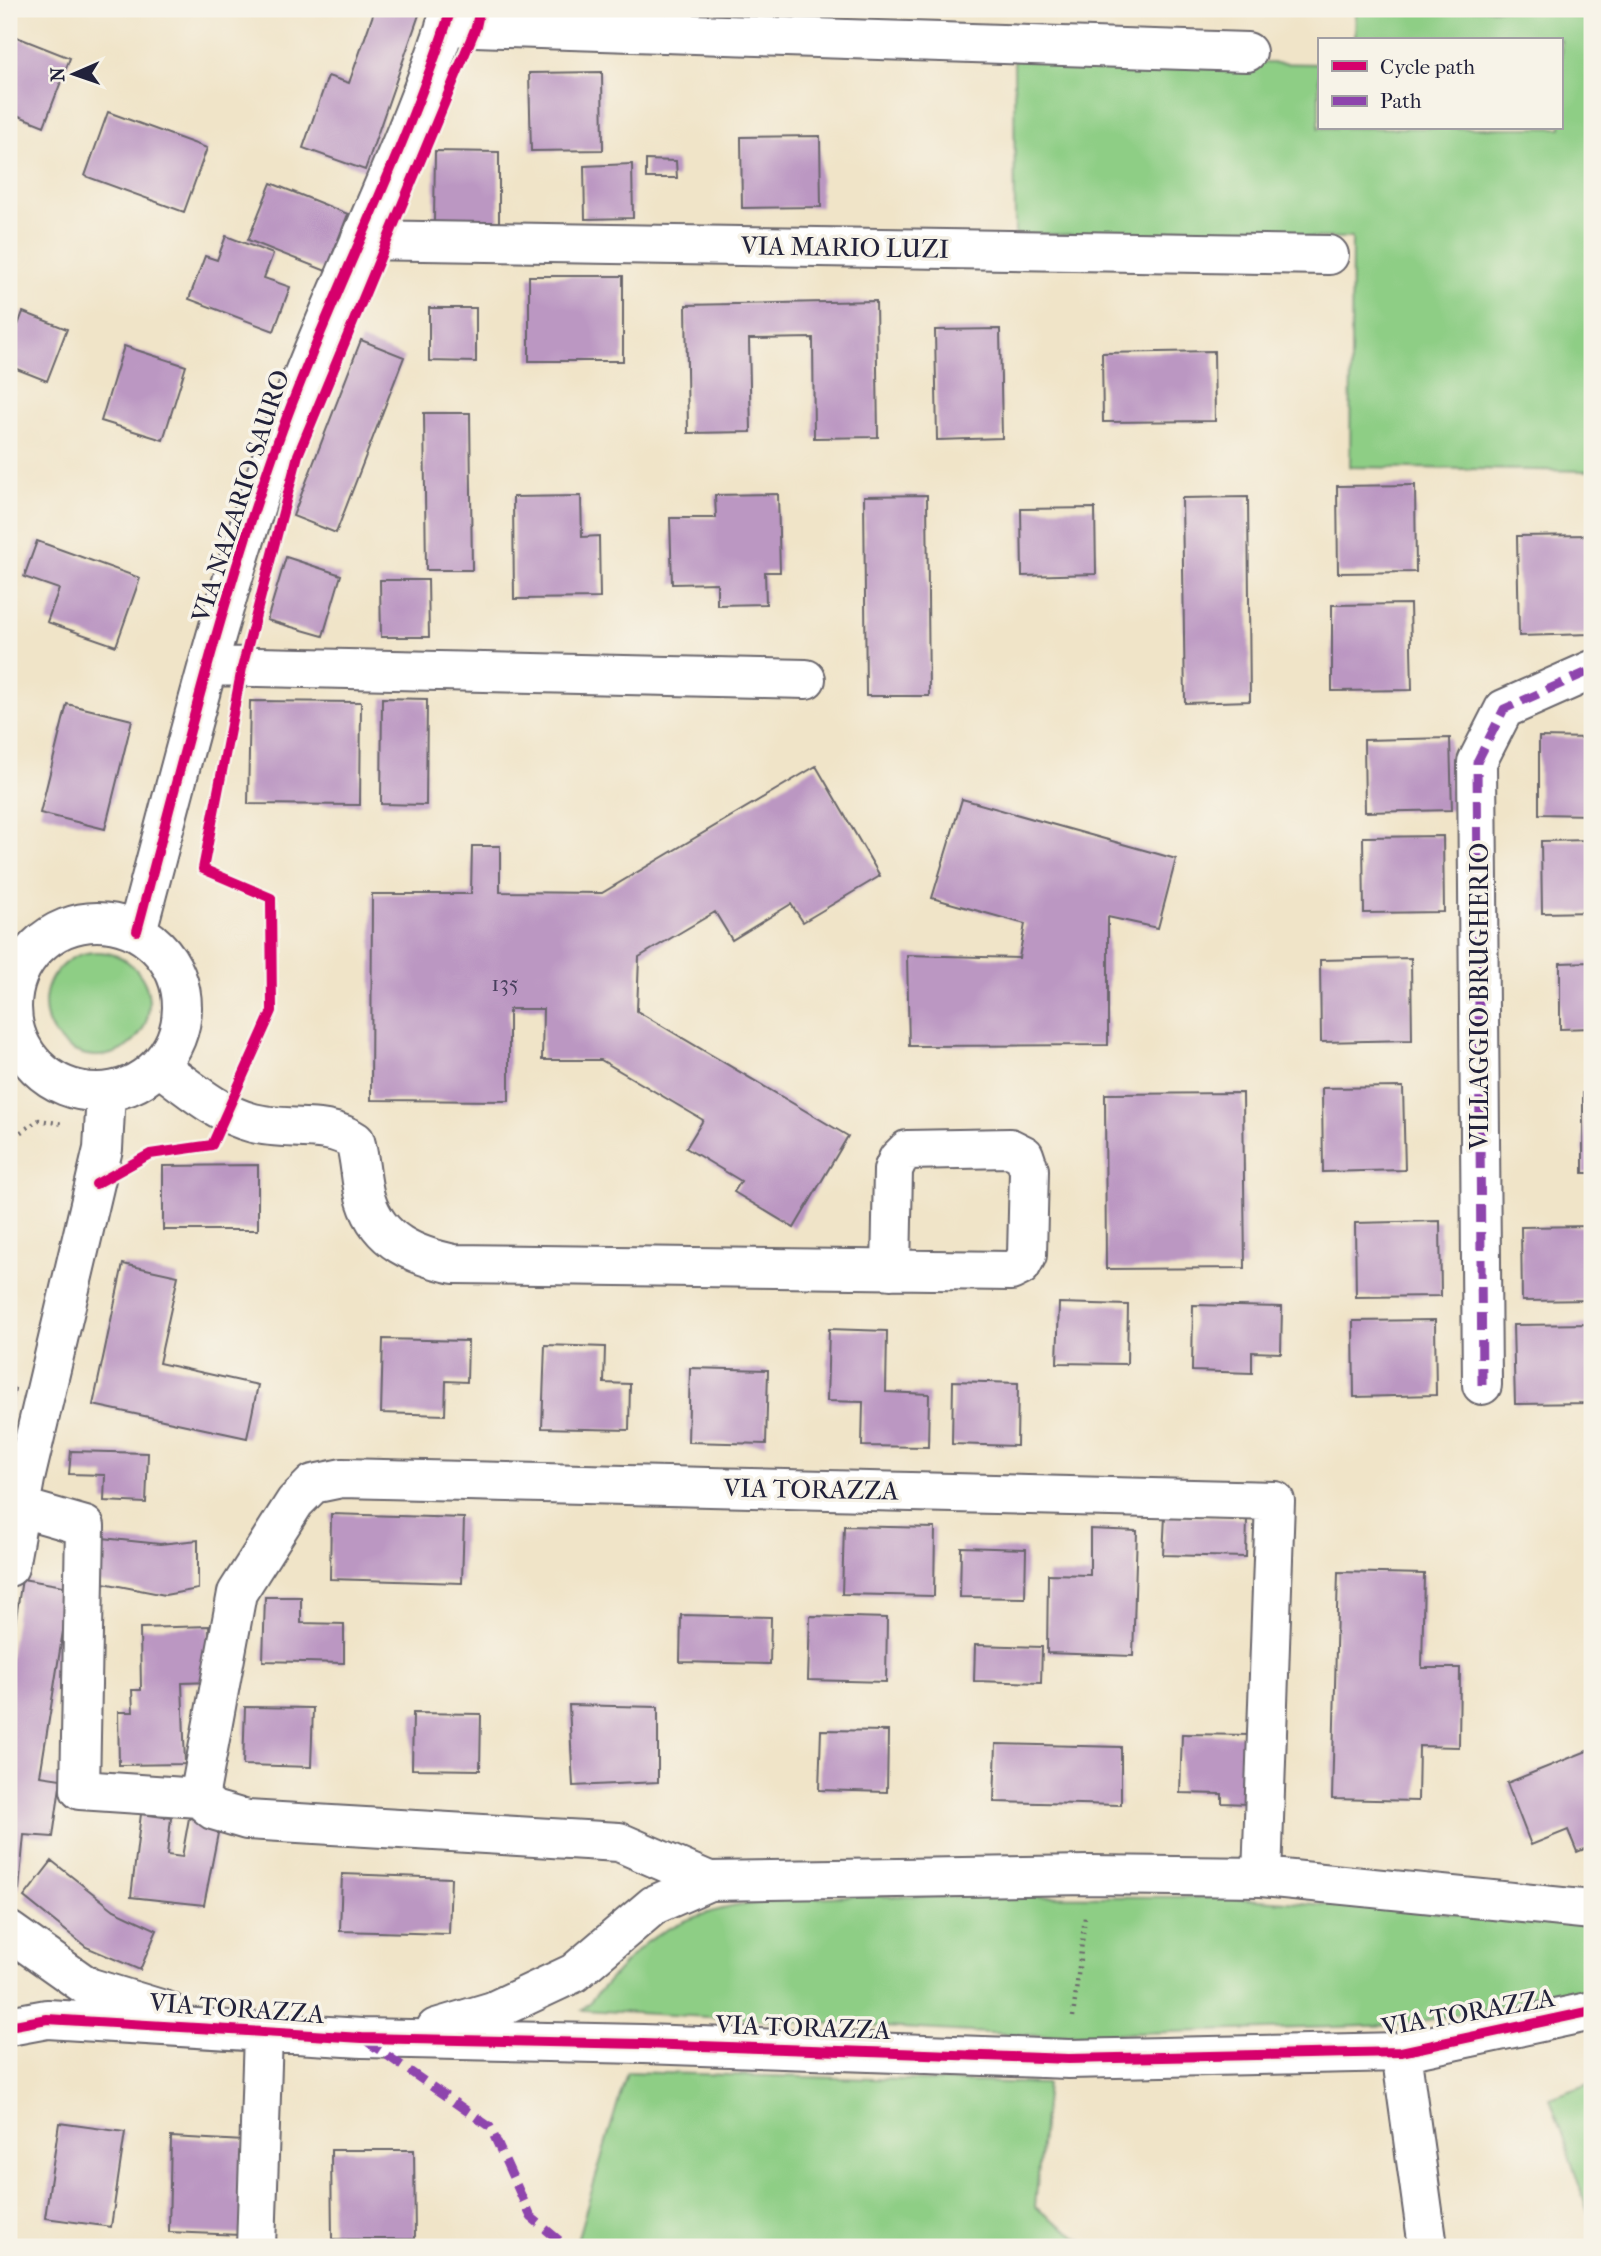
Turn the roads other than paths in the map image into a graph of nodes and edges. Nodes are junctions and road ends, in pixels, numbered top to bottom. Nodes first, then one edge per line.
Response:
1 (448, 17) edge
2 (1247, 52) dead end
3 (360, 240) junction
4 (1329, 255) dead end
5 (209, 666) junction
6 (1592, 670) edge
7 (806, 679) dead end
8 (137, 931) junction
9 (11, 990) edge
10 (160, 1067) junction
11 (106, 1092) junction
12 (891, 1270) junction
13 (1482, 1385) dead end
14 (19, 1507) junction
15 (9, 1567) edge
16 (206, 1804) junction
17 (1262, 1877) junction
18 (709, 1881) junction
19 (1592, 1910) edge
20 (9, 1931) edge
21 (574, 1973) junction
22 (1592, 2011) edge
23 (9, 2026) edge
24 (249, 2033) junction
25 (397, 2039) junction
26 (590, 2043) junction
27 (1401, 2052) junction
28 (256, 2247) edge
29 (1428, 2247) edge

1 - 2 street
1 - 3 street, VIA NAZARIO SAURO
3 - 4 street, VIA MARIO LUZI
3 - 5 street, VIA NAZARIO SAURO
5 - 7 street
5 - 8 street, VIA NAZARIO SAURO
6 - 13 street, VILLAGGIO BRUGHERIO
8 - 9 street
8 - 10 street
9 - 11 street
10 - 11 street
10 - 12 street
11 - 14 street
12 - 12 street
14 - 15 street
14 - 16 street
16 - 17 street, VIA TORAZZA
16 - 18 street, VIA TORAZZA
17 - 18 street, VIA TORAZZA
17 - 19 street, VIA TORAZZA
18 - 21 street, VIA TORAZZA
20 - 24 street, VIA TORAZZA
21 - 25 street, VIA TORAZZA
21 - 26 street, VIA TORAZZA
22 - 27 street, VIA TORAZZA
23 - 24 street, VIA TORAZZA
24 - 25 street, VIA TORAZZA
24 - 28 street
25 - 26 street, VIA TORAZZA
26 - 27 street, VIA TORAZZA
27 - 29 street

